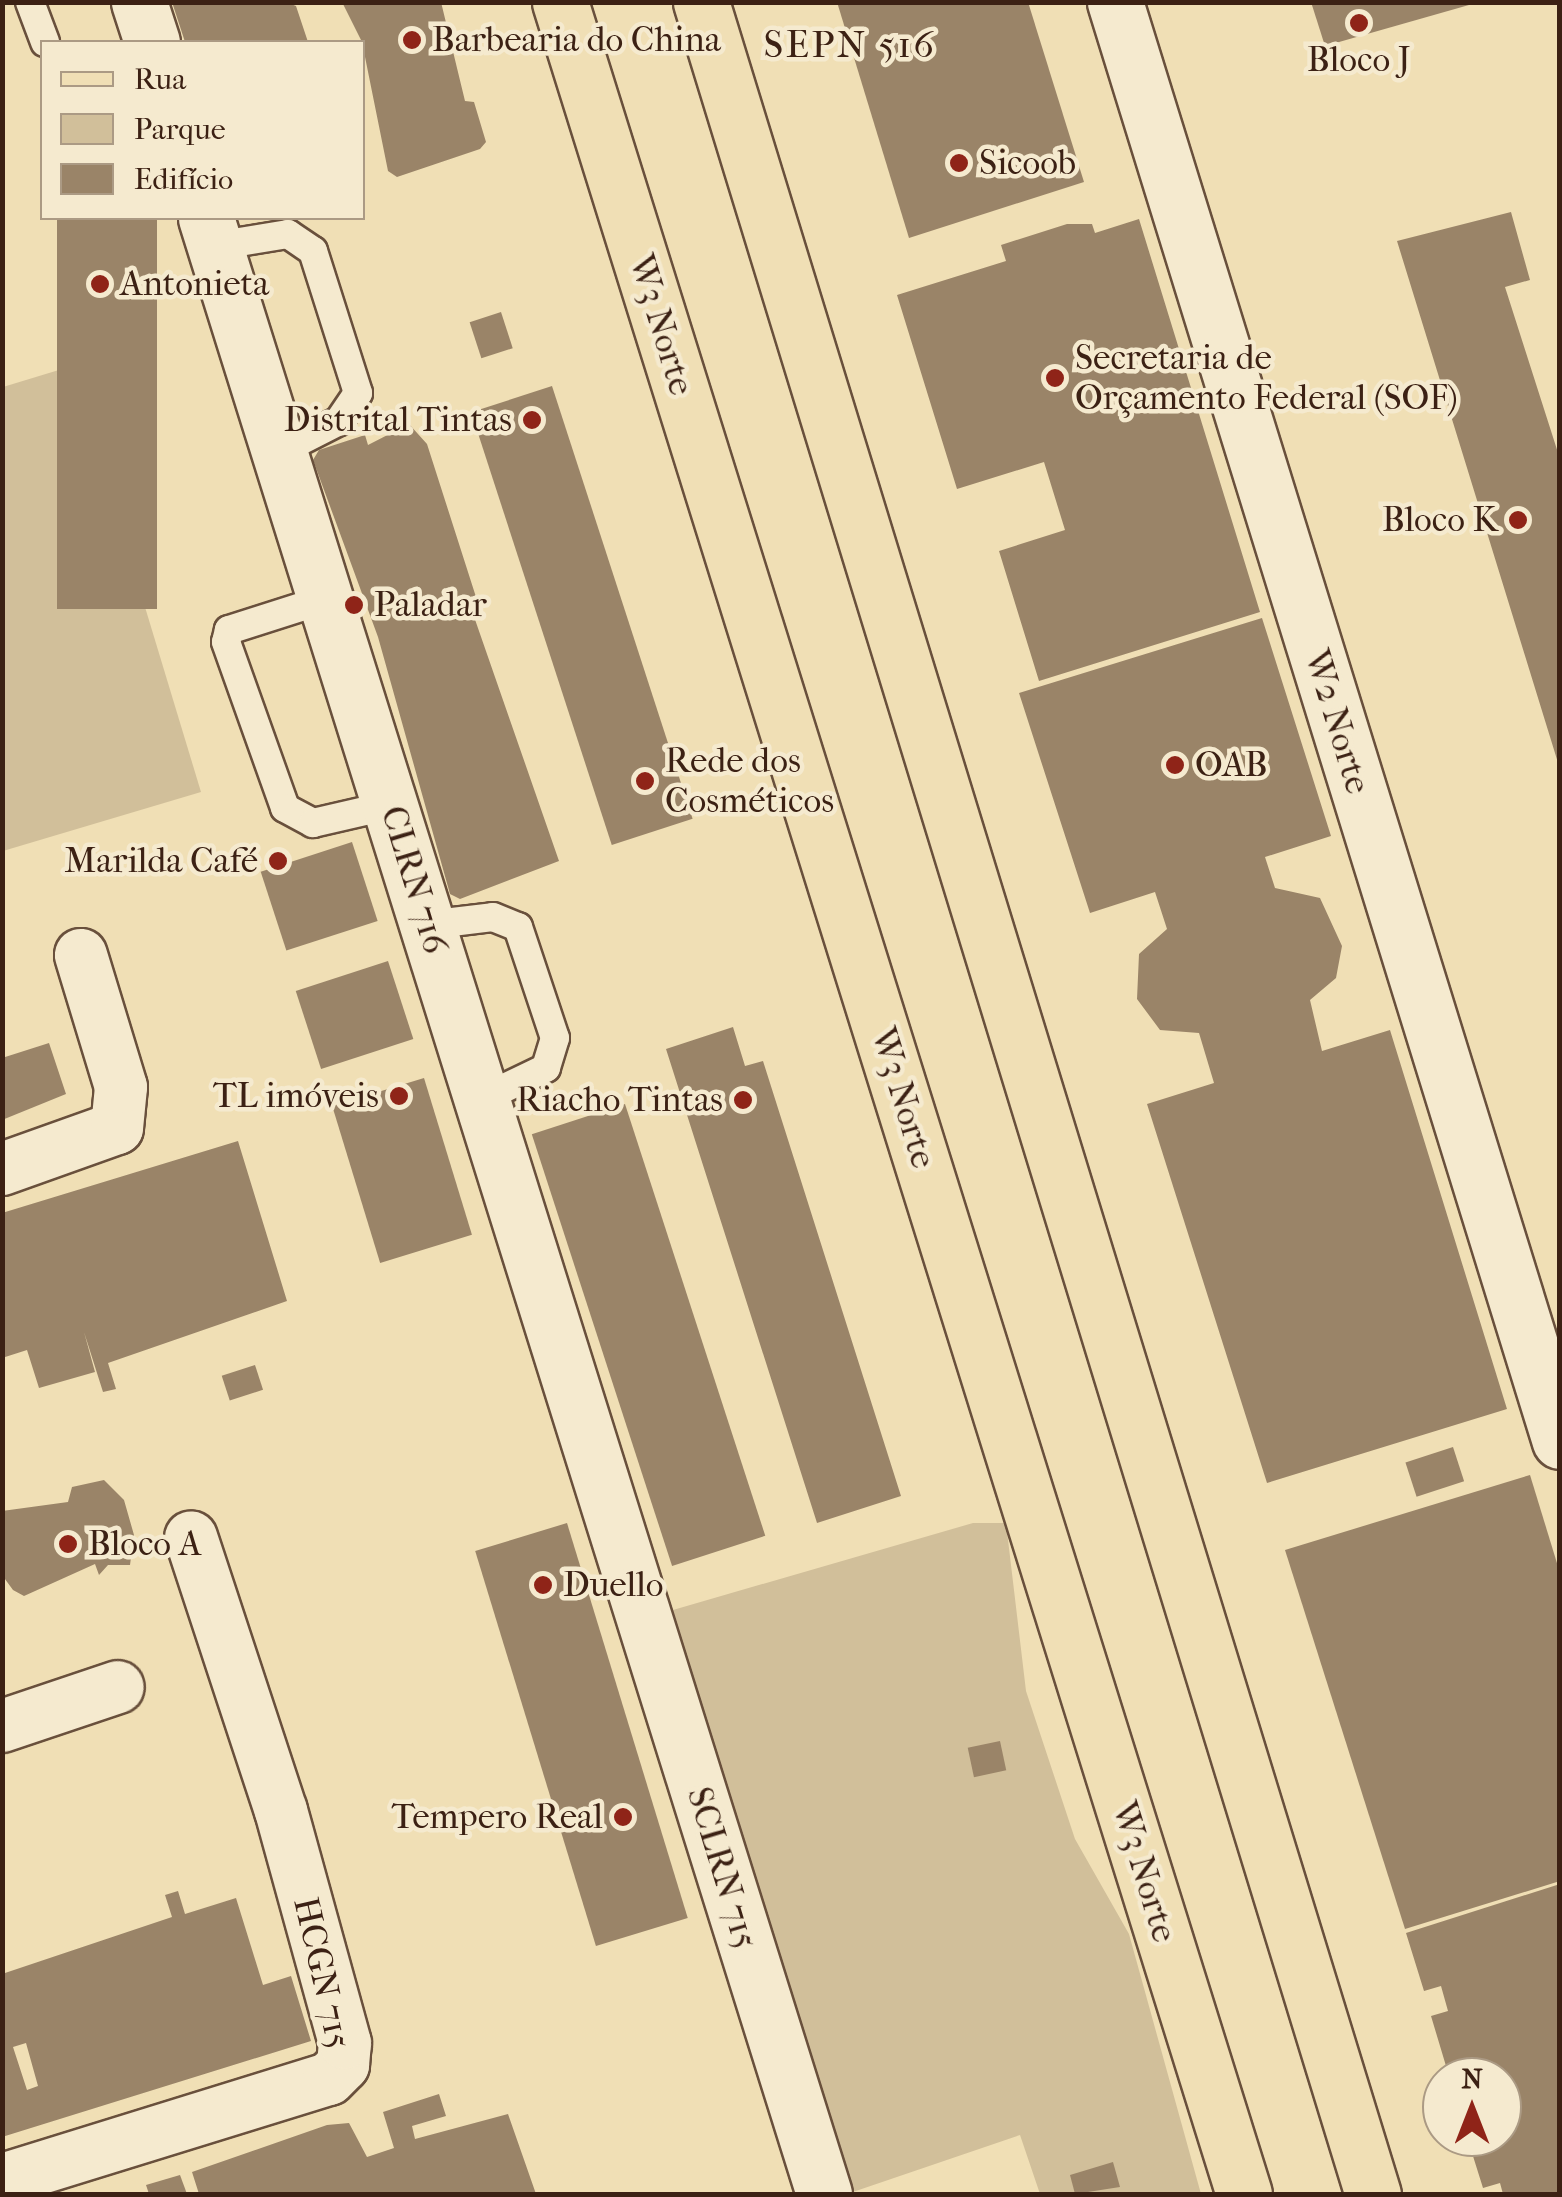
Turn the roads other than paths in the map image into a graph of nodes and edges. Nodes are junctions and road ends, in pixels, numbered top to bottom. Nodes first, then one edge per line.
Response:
1 (30, 2) edge
2 (140, 2) edge
3 (560, 2) edge
4 (672, 2) edge
5 (700, 2) edge
6 (1115, 2) edge
7 (45, 40) edge
8 (151, 40) edge
9 (753, 165) junction
10 (210, 232) edge
11 (280, 451) junction
12 (326, 599) junction
13 (390, 805) junction
14 (427, 925) junction
15 (81, 955) dead end
16 (482, 1100) junction
17 (2, 1169) edge
18 (1560, 1441) edge
19 (190, 1536) dead end
20 (621, 1542) joint
21 (118, 1687) dead end
22 (2, 1726) edge
23 (2, 2180) edge
24 (824, 2194) edge
25 (1244, 2194) edge
26 (1373, 2194) edge

1 - 7 lane
2 - 8 street
3 - 25 main road, W3 Norte
4 - 9 main road
5 - 9 main road
6 - 18 street, W2 Norte
9 - 26 main road
10 - 11 street, CLRN 716
10 - 11 lane
11 - 12 street, CLRN 716
12 - 13 street, CLRN 716
12 - 13 lane
13 - 14 street, CLRN 716
14 - 16 street, CLRN 716
14 - 16 lane
15 - 17 street
16 - 20 street, CLRN 716
19 - 23 street, HCGN 715
20 - 24 street, SCLRN 715
21 - 22 street

